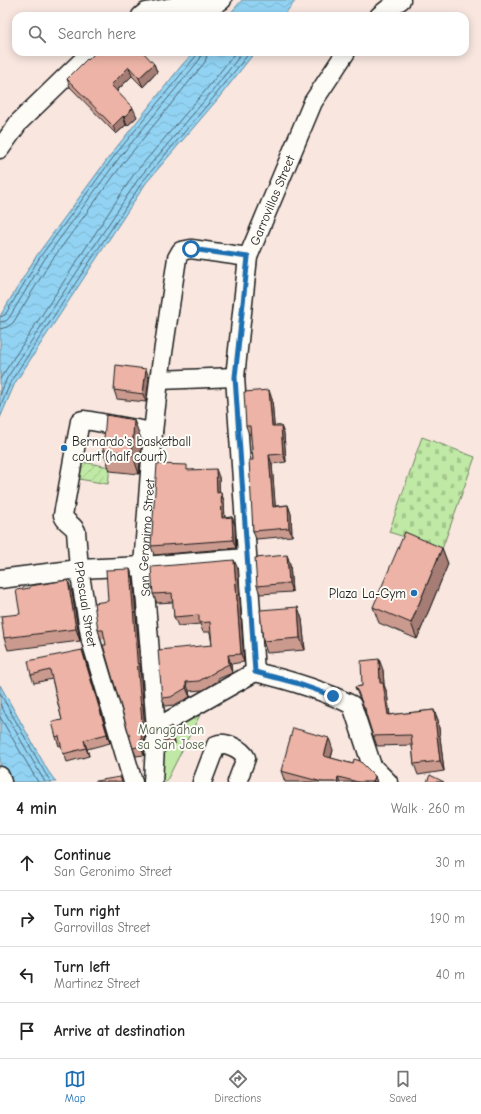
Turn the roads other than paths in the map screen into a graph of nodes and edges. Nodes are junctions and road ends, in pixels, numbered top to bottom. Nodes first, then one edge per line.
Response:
1 (222, 0) edge
2 (401, 0) edge
3 (146, 12) edge
4 (384, 12) edge
5 (88, 56) edge
6 (343, 56) edge
7 (0, 149) edge
8 (248, 257) junction
9 (235, 377) junction
10 (159, 380) junction
11 (153, 432) junction
12 (247, 558) junction
13 (143, 566) junction
14 (79, 568) junction
15 (0, 579) edge
16 (255, 672) junction
17 (156, 728) junction
18 (0, 776) edge
19 (2, 782) edge
20 (133, 782) edge
21 (153, 782) edge
22 (202, 782) edge
23 (237, 782) edge
24 (388, 782) edge

1 - 3 street
2 - 4 street
5 - 7 street
6 - 8 street, Garrovillas Street
8 - 9 street, Garrovillas Street
8 - 10 street, San Geronimo Street
9 - 10 street
9 - 12 street, Garrovillas Street
10 - 11 street, San Geronimo Street
11 - 13 street, San Geronimo Street
11 - 14 street, P.Pascual Street
12 - 13 street
12 - 16 street, Garrovillas Street
13 - 14 street
13 - 17 street, San Geronimo Street
14 - 15 street
14 - 20 street, P.Pascual Street
16 - 17 street
16 - 24 street
17 - 21 street, San Geronimo Street
18 - 19 street
22 - 23 street

